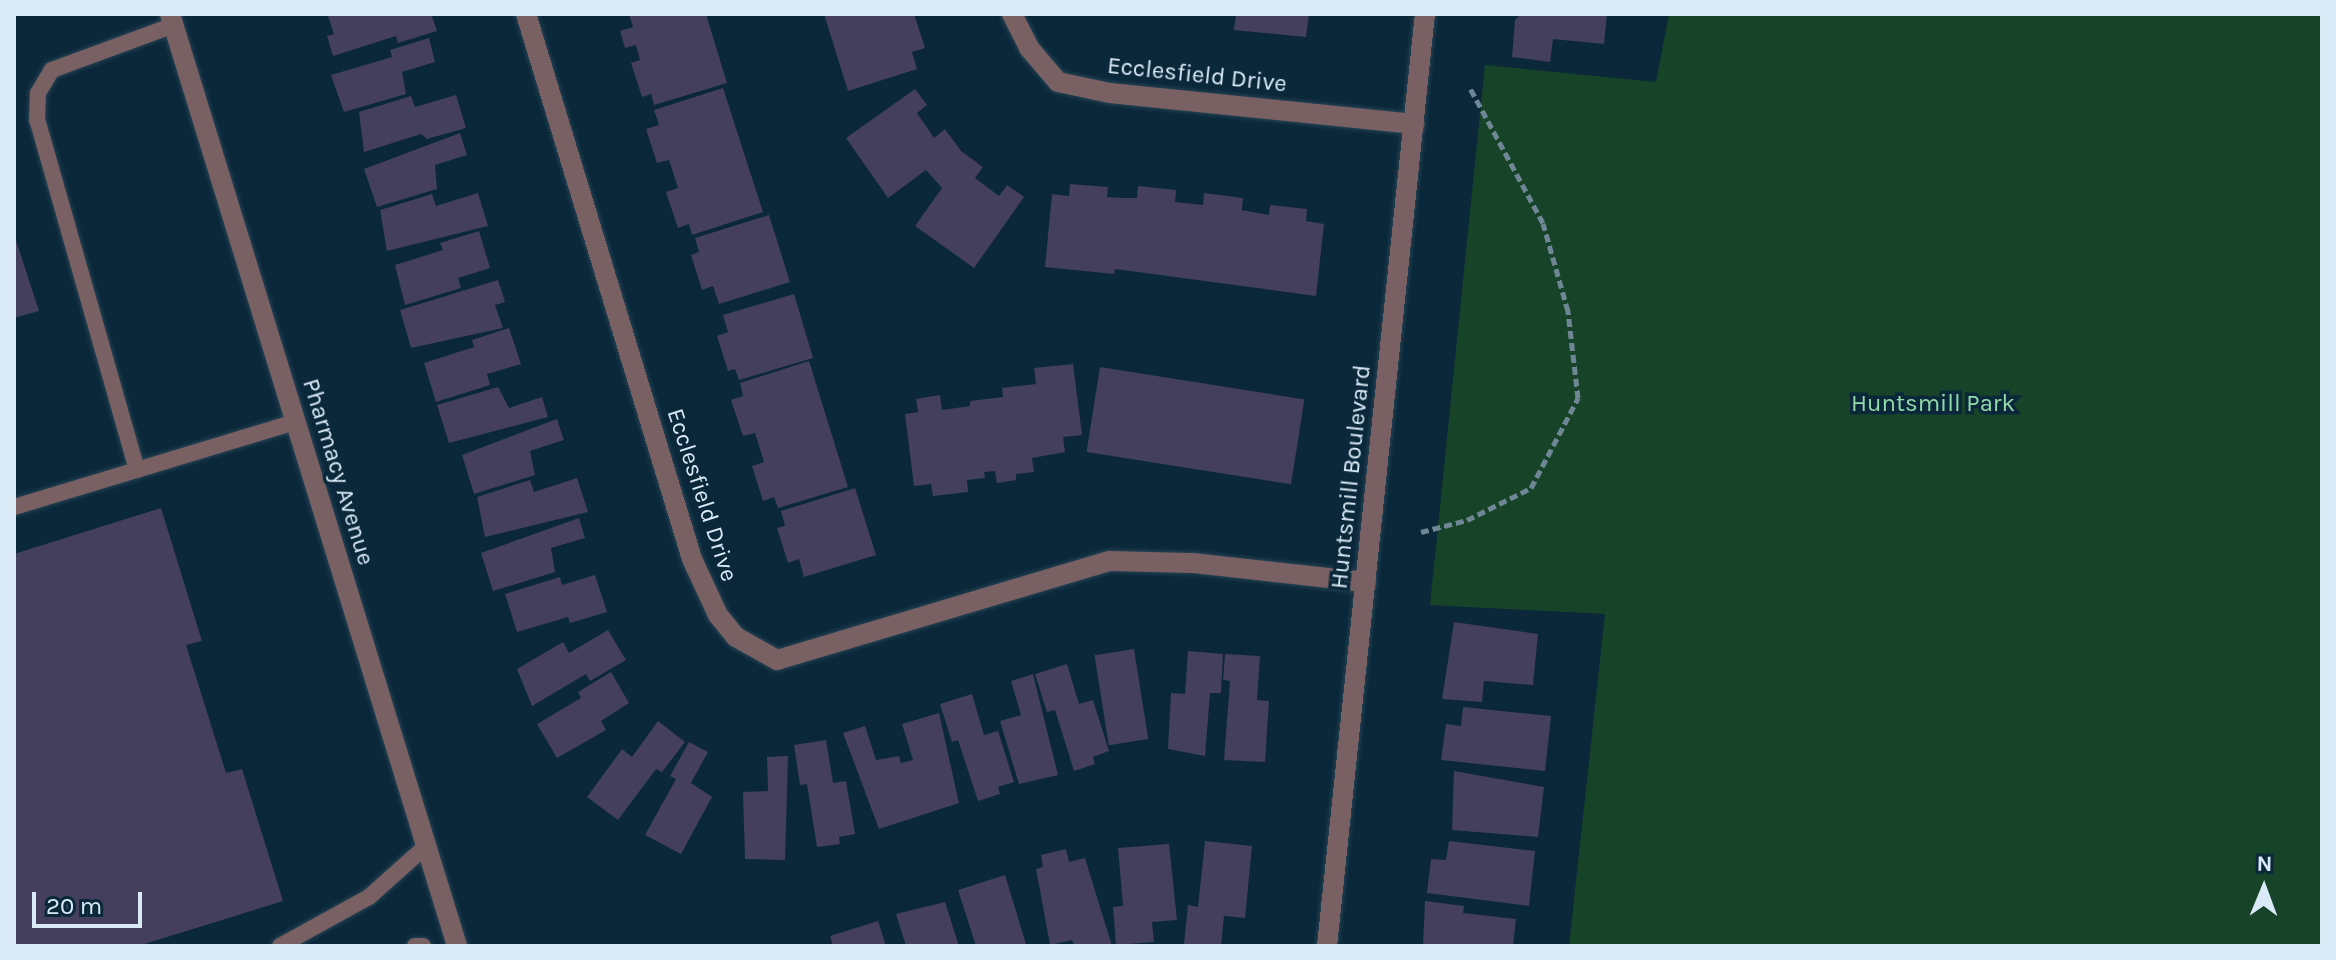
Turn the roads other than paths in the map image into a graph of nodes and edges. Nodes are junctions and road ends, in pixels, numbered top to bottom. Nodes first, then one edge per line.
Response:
1 (526, 14) edge
2 (1012, 14) edge
3 (1425, 14) edge
4 (172, 20) edge
5 (1414, 124) junction
6 (295, 422) junction
7 (137, 470) junction
8 (14, 507) edge
9 (1366, 582) junction
10 (426, 846) junction
11 (280, 946) edge
12 (415, 946) edge
13 (423, 946) edge
14 (457, 946) edge
15 (1327, 946) edge

1 - 9 street, Ecclesfield Drive
2 - 5 street, Ecclesfield Drive
3 - 5 street, Huntsmill Boulevard
4 - 6 street, Pharmacy Avenue
4 - 7 lane
5 - 9 street, Huntsmill Boulevard
6 - 7 lane
6 - 10 street, Pharmacy Avenue
7 - 8 lane
9 - 15 street, Huntsmill Boulevard
10 - 11 lane
10 - 14 street, Pharmacy Avenue
12 - 13 lane

